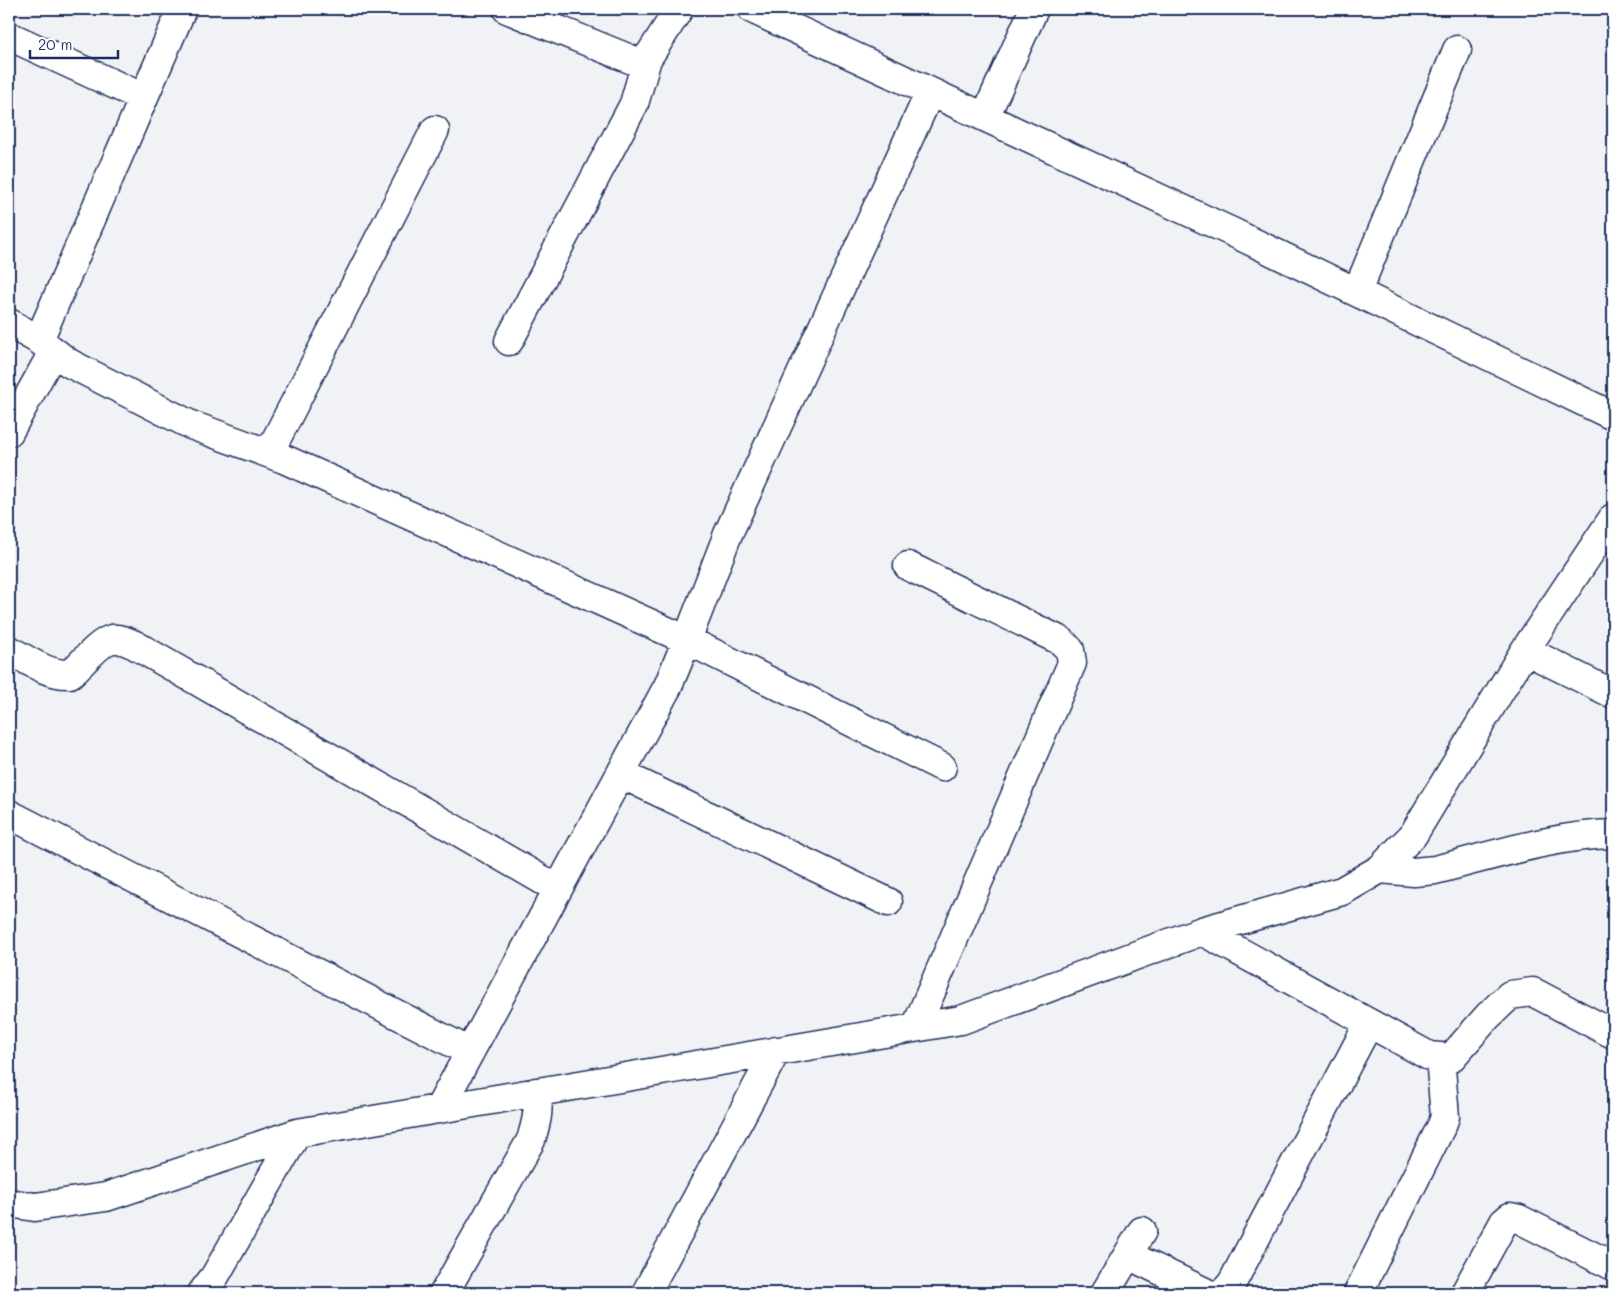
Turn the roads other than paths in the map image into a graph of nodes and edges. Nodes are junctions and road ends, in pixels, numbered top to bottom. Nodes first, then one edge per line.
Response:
1 (182, 9) edge
2 (507, 9) edge
3 (679, 9) edge
4 (752, 9) edge
5 (1034, 9) edge
6 (9, 36) edge
7 (1457, 50) dead end
8 (647, 59) junction
9 (930, 92) junction
10 (144, 98) junction
11 (984, 117) junction
12 (435, 130) dead end
13 (1357, 292) junction
14 (9, 322) edge
15 (509, 341) dead end
16 (46, 346) junction
17 (1613, 416) edge
18 (9, 432) edge
19 (269, 454) junction
20 (1613, 518) edge
21 (908, 566) dead end
22 (688, 640) junction
23 (9, 650) edge
24 (1525, 650) junction
25 (1613, 694) edge
26 (942, 767) dead end
27 (621, 774) junction
28 (9, 814) edge
29 (1613, 834) edge
30 (1380, 869) junction
31 (558, 890) junction
32 (888, 902) dead end
33 (1202, 931) junction
34 (1369, 1023) junction
35 (916, 1027) junction
36 (1613, 1034) edge
37 (470, 1052) junction
38 (776, 1052) junction
39 (1440, 1057) junction
40 (536, 1092) junction
41 (439, 1109) junction
42 (297, 1134) junction
43 (9, 1203) edge
44 (1142, 1231) dead end
45 (1128, 1255) junction
46 (1613, 1266) edge
47 (202, 1293) edge
48 (444, 1293) edge
49 (646, 1293) edge
50 (1105, 1293) edge
51 (1207, 1293) edge
52 (1223, 1293) edge
53 (1358, 1293) edge
54 (1466, 1293) edge

1 - 10 street
2 - 8 street
3 - 8 street
4 - 9 street
5 - 11 street
6 - 10 street
7 - 13 street
8 - 15 street
9 - 11 street
9 - 22 street
10 - 16 street
11 - 13 street
12 - 19 street
13 - 17 street
14 - 16 street
16 - 18 street
16 - 19 street
19 - 22 street
20 - 24 street
21 - 35 street
22 - 26 street
22 - 27 street
23 - 31 street
24 - 25 street
24 - 30 street
27 - 31 street
27 - 32 street
28 - 37 street
29 - 30 street
30 - 33 street
31 - 37 street
33 - 34 street
33 - 35 street
34 - 39 street
34 - 52 street
35 - 38 street
36 - 39 street
37 - 41 street
38 - 40 street
38 - 49 street
39 - 53 street
40 - 41 street
40 - 48 street
41 - 42 street
42 - 43 street
42 - 47 street
44 - 45 street
45 - 50 street
45 - 51 street
46 - 54 street

